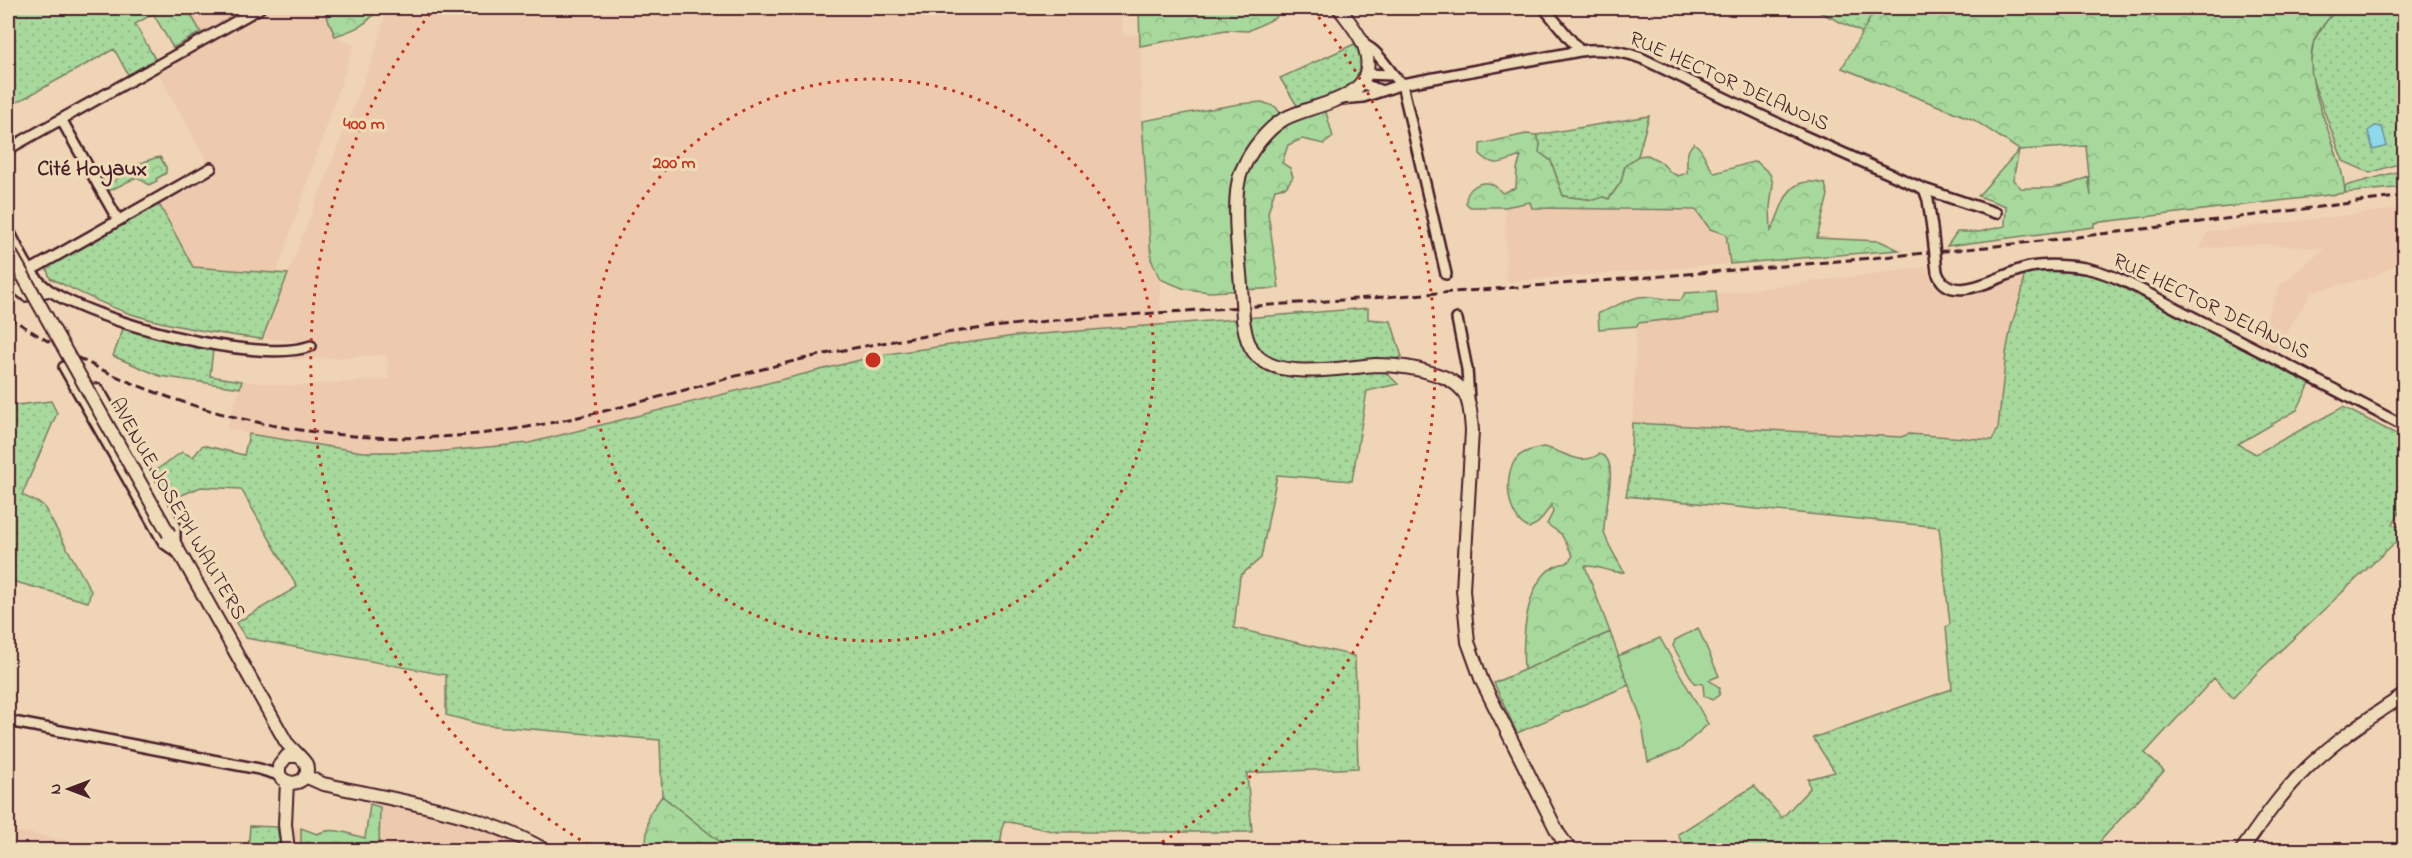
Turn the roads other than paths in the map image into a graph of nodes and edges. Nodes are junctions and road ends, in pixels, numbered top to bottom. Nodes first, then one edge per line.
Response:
1 (260, 8) edge
2 (1339, 8) edge
3 (1544, 8) edge
4 (1364, 45) junction
5 (1580, 51) junction
6 (1391, 75) junction
7 (1363, 78) junction
8 (1402, 84) junction
9 (1382, 91) junction
10 (1341, 99) junction
11 (61, 119) junction
12 (8, 149) edge
13 (211, 168) dead end
14 (1924, 189) junction
15 (1996, 213) dead end
16 (118, 220) junction
17 (8, 230) edge
18 (8, 249) edge
19 (31, 270) junction
20 (8, 273) edge
21 (1446, 274) dead end
22 (51, 291) junction
23 (1457, 319) dead end
24 (311, 346) dead end
25 (64, 367) dead end
26 (80, 396) junction
27 (1469, 405) junction
28 (2404, 426) edge
29 (172, 538) junction
30 (182, 556) junction
31 (2404, 695) edge
32 (8, 721) edge
33 (288, 758) junction
34 (259, 769) junction
35 (305, 776) junction
36 (287, 780) junction
37 (1558, 833) junction
38 (288, 850) edge
39 (545, 850) edge
40 (1562, 850) edge
41 (1570, 850) edge
42 (2242, 850) edge

1 - 11 street
2 - 4 main road
3 - 5 street
4 - 6 street
4 - 7 main road
5 - 8 street, RUE HECTOR DELANOIS
5 - 14 street, RUE HECTOR DELANOIS
6 - 7 street
6 - 8 street
7 - 9 street
7 - 10 main road
8 - 9 street, RUE HECTOR DELANOIS
8 - 21 street
9 - 10 street, RUE HECTOR DELANOIS
10 - 27 main road, bridge
11 - 12 street
11 - 16 street
13 - 16 street
14 - 15 street, RUE HECTOR DELANOIS
14 - 28 street, RUE HECTOR DELANOIS, bridge
16 - 19 street
17 - 19 street
18 - 29 main road, AVENUE JOSEPH WAUTERS, bridge
19 - 22 street
20 - 22 street
22 - 24 street
23 - 27 street
25 - 26 street
26 - 29 street
26 - 30 street
27 - 37 main road
29 - 30 main road, AVENUE JOSEPH WAUTERS
30 - 33 main road, AVENUE JOSEPH WAUTERS
31 - 42 main road
32 - 34 street
33 - 34 street
33 - 35 main road, AVENUE JOSEPH WAUTERS
33 - 36 main road
34 - 36 street
35 - 36 main road
35 - 39 main road
36 - 38 main road
37 - 40 main road
37 - 41 main road

